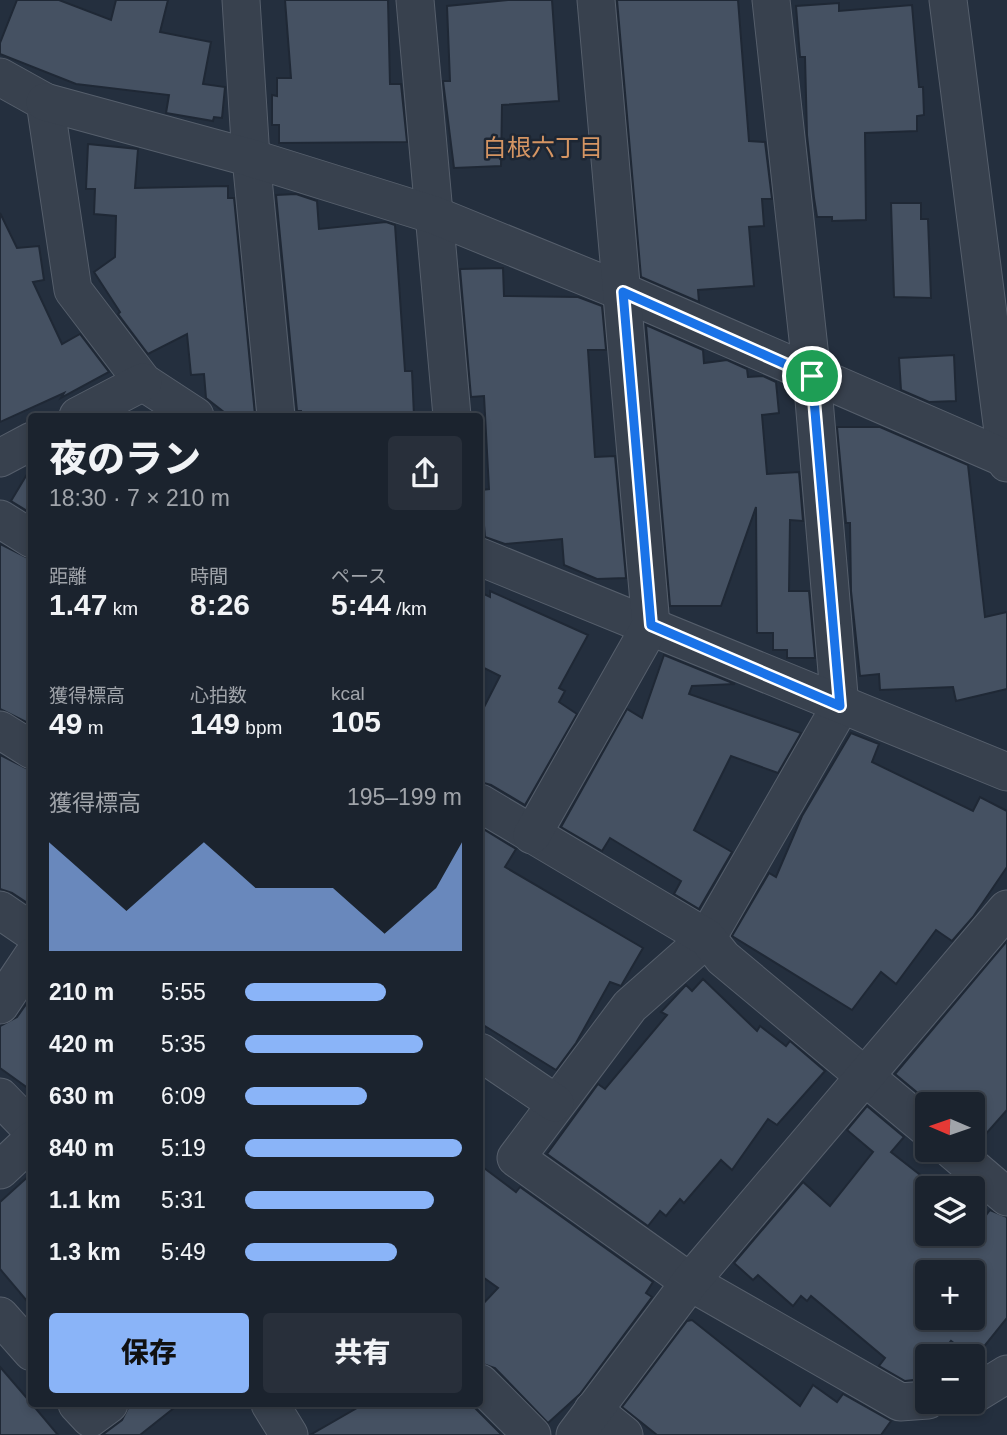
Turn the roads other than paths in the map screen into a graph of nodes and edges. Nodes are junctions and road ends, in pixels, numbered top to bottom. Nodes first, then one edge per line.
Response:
1 (241, 0) edge
2 (415, 0) edge
3 (596, 0) edge
4 (771, 0) edge
5 (948, 0) edge
6 (0, 78) edge
7 (45, 102) junction
8 (251, 158) junction
9 (434, 215) junction
10 (623, 292) junction
11 (812, 376) junction
12 (143, 382) junction
13 (84, 413) edge
14 (190, 413) edge
15 (275, 413) edge
16 (453, 413) edge
17 (28, 443) edge
18 (0, 458) edge
19 (1006, 460) edge
20 (0, 519) edge
21 (28, 536) edge
22 (483, 558) edge
23 (651, 625) junction
24 (840, 706) junction
25 (0, 730) edge
26 (28, 748) edge
27 (1007, 772) edge
28 (483, 805) edge
29 (532, 835) junction
30 (0, 911) edge
31 (1004, 918) edge
32 (28, 929) edge
33 (707, 938) junction
34 (28, 963) edge
35 (0, 1005) edge
36 (483, 1054) edge
37 (864, 1074) junction
38 (0, 1097) edge
39 (555, 1103) junction
40 (915, 1118) edge
41 (28, 1126) edge
42 (28, 1144) edge
43 (966, 1162) edge
44 (0, 1170) edge
45 (1007, 1197) edge
46 (690, 1282) junction
47 (0, 1316) edge
48 (28, 1348) edge
49 (1007, 1374) edge
50 (483, 1385) edge
51 (985, 1388) edge
52 (915, 1401) edge
53 (80, 1407) edge
54 (104, 1407) edge
55 (584, 1423) edge
56 (532, 1435) edge
57 (624, 1435) edge

1 - 8 street
2 - 9 street
3 - 10 street
4 - 11 street
5 - 19 street
6 - 7 street
7 - 8 street
7 - 12 street
8 - 9 street
8 - 15 street
9 - 10 street
9 - 16 street
10 - 11 street
10 - 23 street
11 - 19 street
11 - 24 street
12 - 13 street
12 - 14 street
17 - 18 street
20 - 21 street
22 - 23 street
23 - 24 street
23 - 29 street
24 - 27 street
24 - 33 street
25 - 26 street
28 - 29 street
29 - 33 street
30 - 32 street
31 - 37 street
33 - 37 street
33 - 39 street
34 - 35 street
36 - 39 street
37 - 40 street
37 - 46 street
38 - 41 street
39 - 46 street
42 - 44 street
43 - 45 street
46 - 52 street
46 - 55 street
47 - 48 street
49 - 51 street
50 - 56 street
53 - 54 street
55 - 57 street

